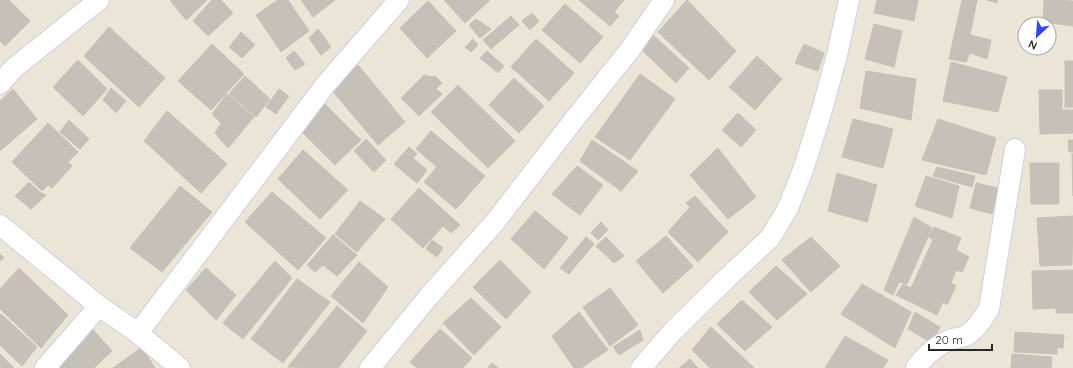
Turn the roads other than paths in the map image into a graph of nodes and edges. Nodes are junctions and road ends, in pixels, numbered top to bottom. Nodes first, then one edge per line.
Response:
1 (99, 0) edge
2 (399, 0) edge
3 (664, 0) edge
4 (850, 0) edge
5 (0, 84) edge
6 (1014, 149) dead end
7 (0, 225) edge
8 (99, 306) junction
9 (138, 333) junction
10 (45, 368) edge
11 (180, 368) edge
12 (370, 368) edge
13 (641, 368) edge
14 (916, 368) edge

1 - 5 street
2 - 9 street
3 - 12 street
4 - 13 street
6 - 14 street
7 - 8 street
8 - 9 street
8 - 10 street
9 - 11 street

